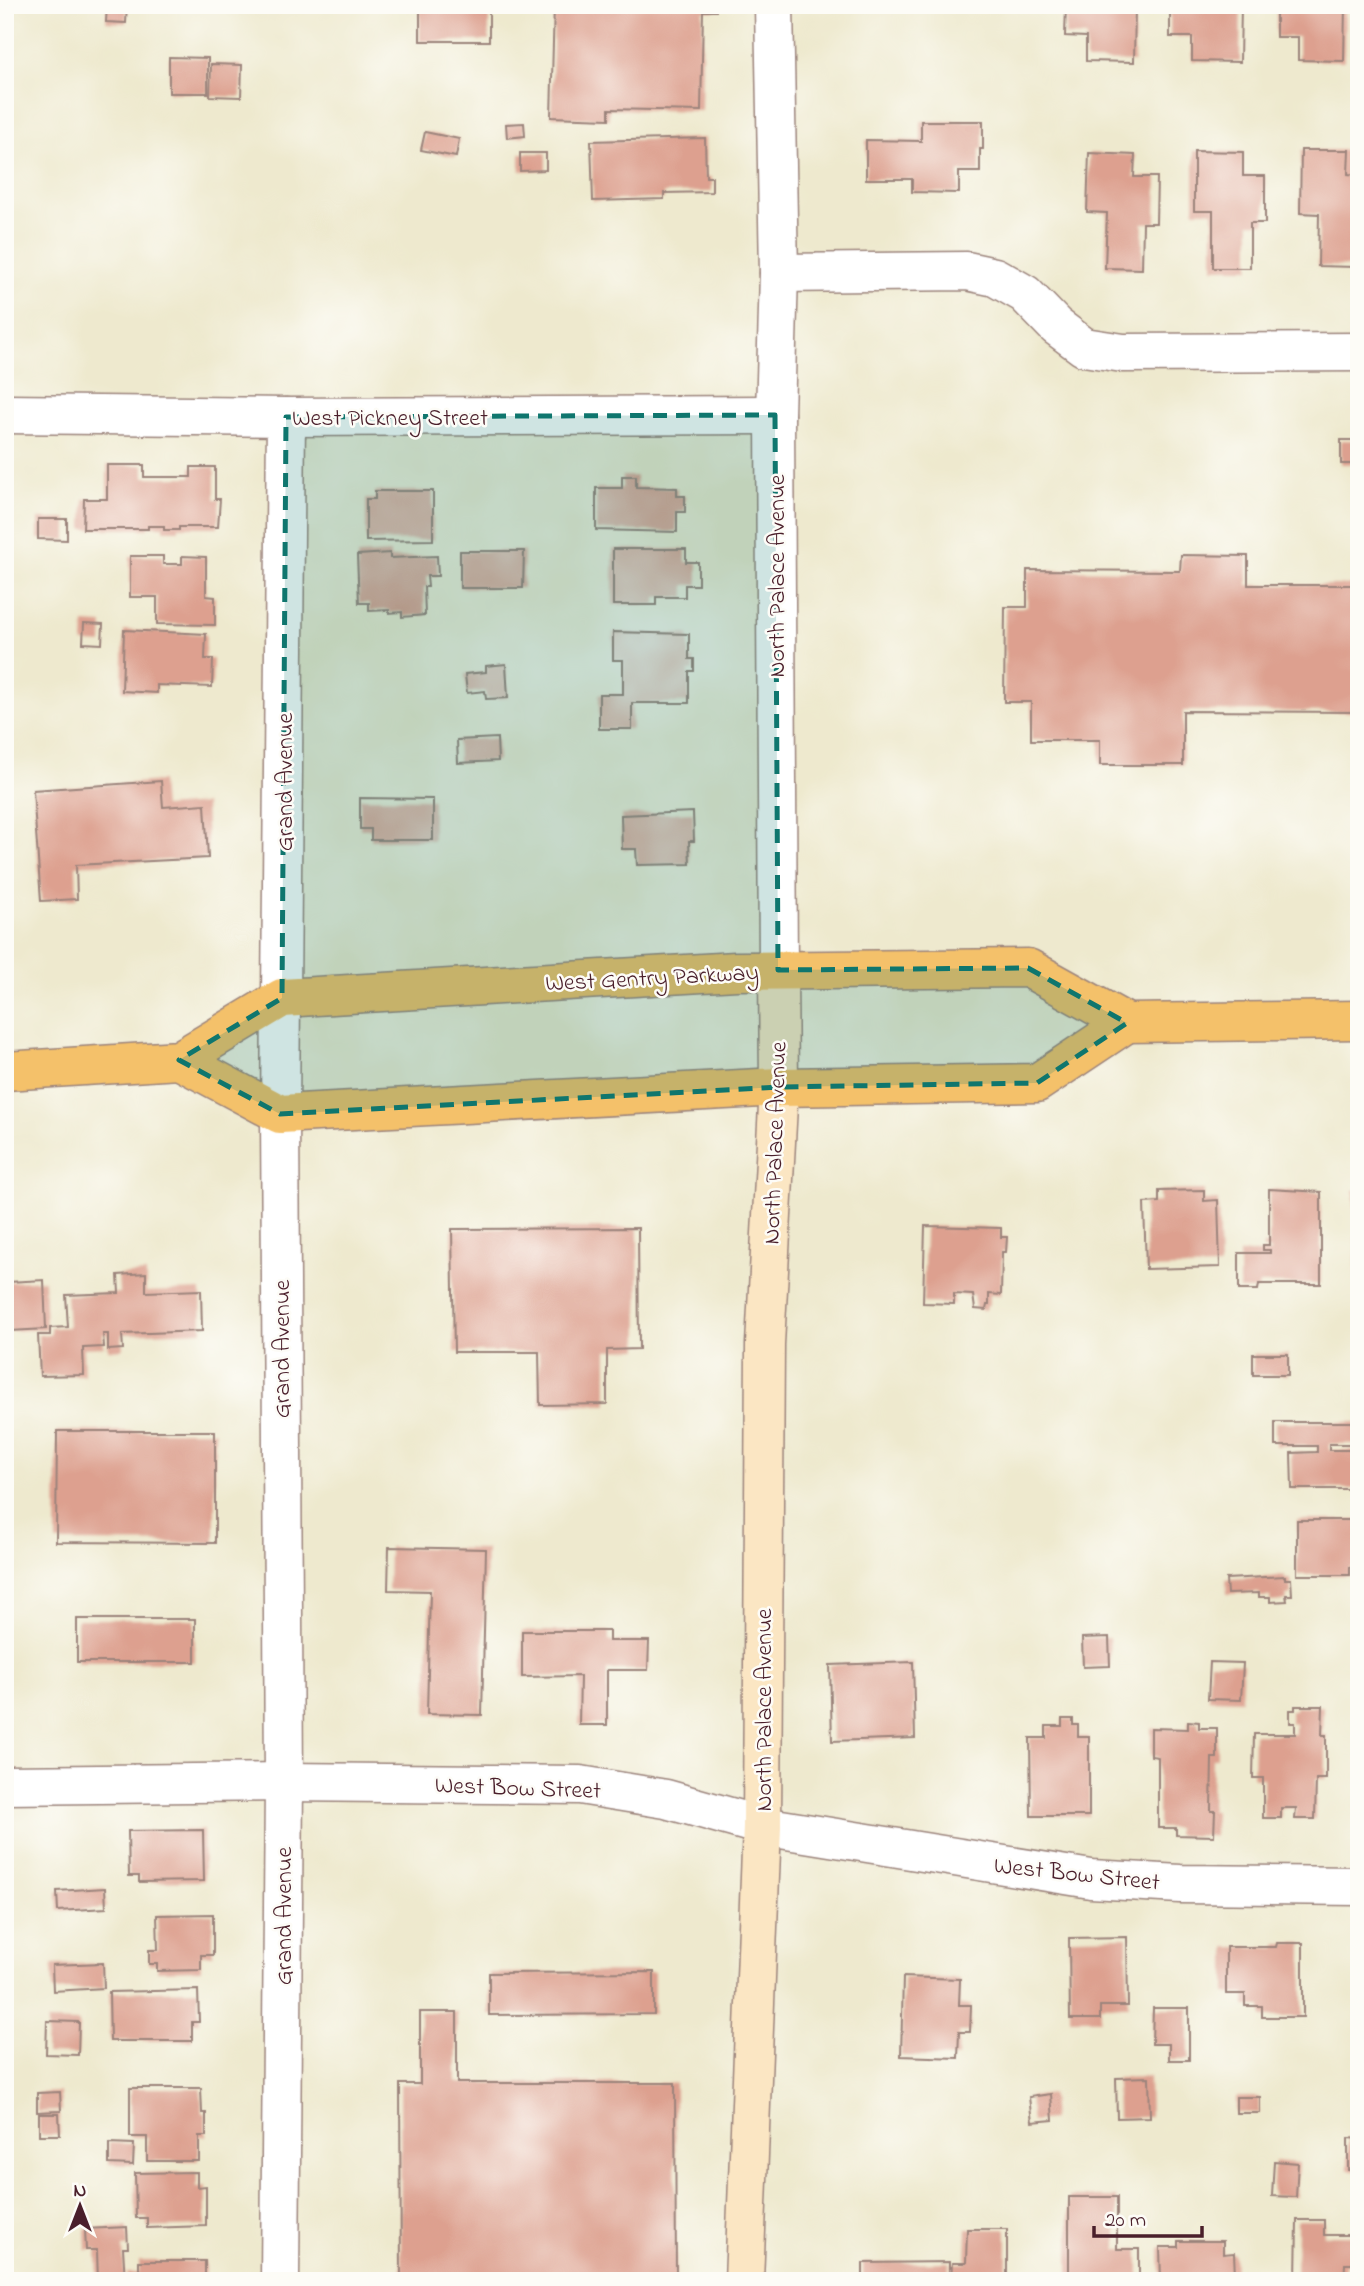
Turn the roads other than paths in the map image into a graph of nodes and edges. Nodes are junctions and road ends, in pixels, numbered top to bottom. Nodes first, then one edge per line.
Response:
1 (774, 5) edge
2 (779, 273) junction
3 (1359, 352) edge
4 (5, 414) edge
5 (775, 415) junction
6 (286, 417) junction
7 (778, 970) junction
8 (282, 998) junction
9 (1359, 1020) edge
10 (1128, 1023) junction
11 (179, 1060) junction
12 (5, 1071) edge
13 (779, 1087) junction
14 (280, 1114) junction
15 (284, 1782) junction
16 (5, 1785) edge
17 (762, 1826) junction
18 (1359, 1886) edge
19 (281, 2281) edge
20 (744, 2281) edge

1 - 2 street, North Palace Avenue
2 - 3 street
2 - 5 street, North Palace Avenue
4 - 6 street, West Pickney Street
5 - 6 street, West Pickney Street
5 - 7 street, North Palace Avenue
6 - 8 street, Grand Avenue
7 - 8 main road, West Gentry Parkway
7 - 10 main road, West Gentry Parkway
7 - 13 main road, North Palace Avenue
8 - 11 main road, West Gentry Parkway
8 - 14 street, Grand Avenue
9 - 10 main road, West Gentry Parkway
10 - 13 main road
11 - 12 main road, West Gentry Parkway
11 - 14 main road
13 - 14 main road
13 - 17 main road, North Palace Avenue
14 - 15 street, Grand Avenue
15 - 16 street, West Bow Street
15 - 17 street, West Bow Street
15 - 19 street, Grand Avenue
17 - 18 street, West Bow Street
17 - 20 main road, North Palace Avenue

